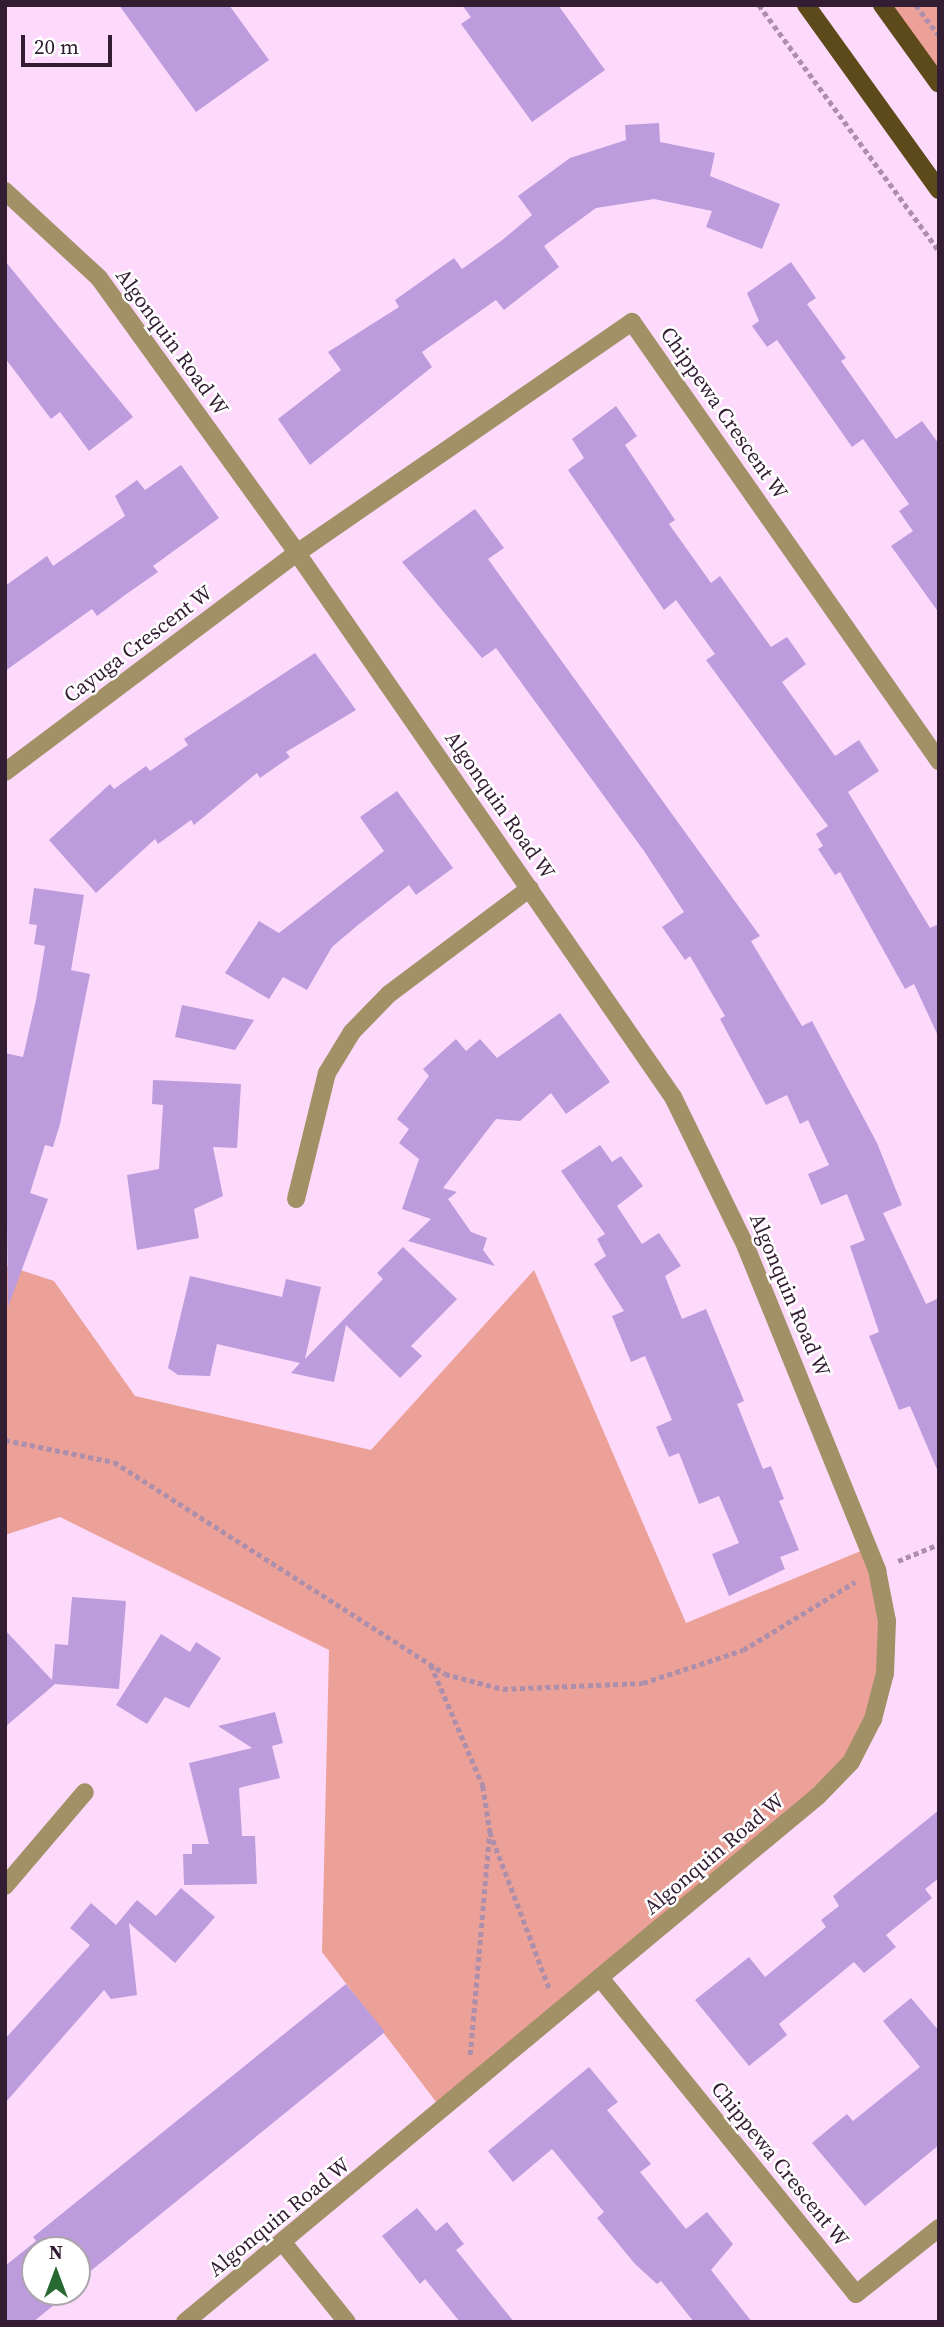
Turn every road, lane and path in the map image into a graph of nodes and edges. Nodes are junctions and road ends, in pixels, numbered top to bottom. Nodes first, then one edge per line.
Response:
1 (759, 5) edge
2 (806, 5) edge
3 (882, 5) edge
4 (916, 5) edge
5 (939, 36) edge
6 (939, 84) edge
7 (939, 190) edge
8 (5, 191) edge
9 (939, 251) edge
10 (297, 553) junction
11 (939, 761) edge
12 (5, 772) edge
13 (530, 888) junction
14 (296, 1199) dead end
15 (5, 1440) edge
16 (939, 1544) edge
17 (877, 1570) junction
18 (430, 1665) junction
19 (85, 1792) dead end
20 (490, 1832) junction
21 (5, 1886) edge
22 (601, 1979) junction
23 (560, 2013) junction
24 (467, 2091) junction
25 (939, 2228) edge
26 (284, 2244) junction
27 (185, 2322) edge
28 (347, 2322) edge

1 - 9 path
2 - 7 main road
3 - 6 main road
4 - 5 path
8 - 10 street, Algonquin Road W
10 - 11 street, Chippewa Crescent W
10 - 12 street, Cayuga Crescent W
10 - 13 street, Algonquin Road W
13 - 14 street
13 - 17 street, Algonquin Road W
15 - 18 path
16 - 17 path
17 - 18 path
17 - 22 street, Algonquin Road W
18 - 20 path
19 - 21 street
20 - 23 path
20 - 24 path
22 - 23 street, Algonquin Road W
22 - 25 street, Chippewa Crescent W
23 - 24 street, Algonquin Road W
24 - 26 street, Algonquin Road W
26 - 27 street, Algonquin Road W
26 - 28 street

